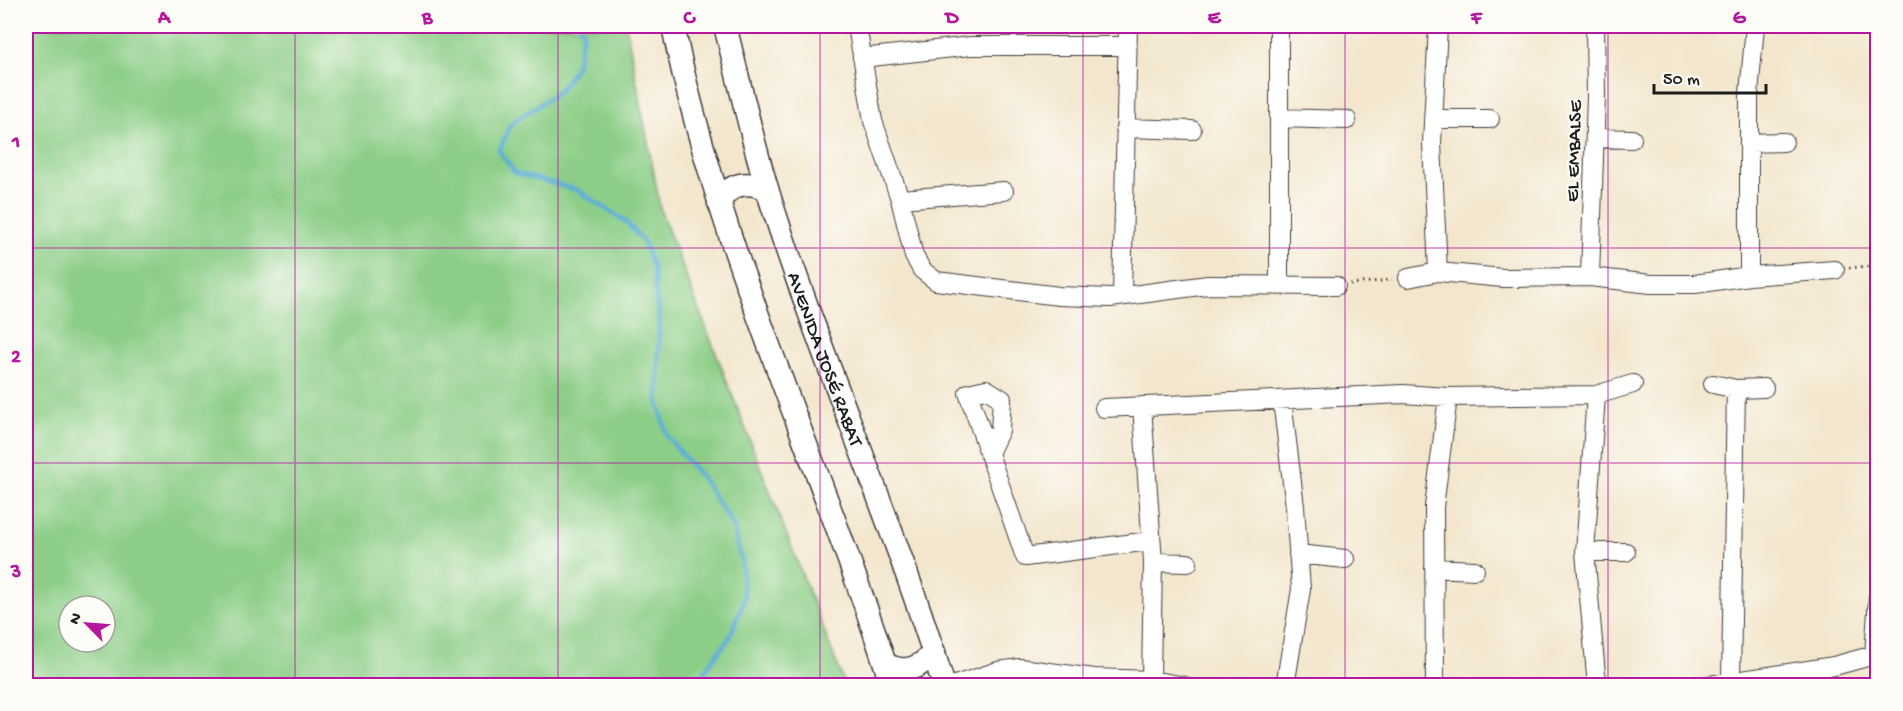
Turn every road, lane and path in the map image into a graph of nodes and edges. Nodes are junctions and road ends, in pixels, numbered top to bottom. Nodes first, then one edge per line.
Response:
1 (673, 26) edge
2 (725, 26) edge
3 (857, 26) edge
4 (1128, 26) edge
5 (1279, 26) edge
6 (1438, 26) edge
7 (1595, 26) edge
8 (1755, 26) edge
9 (1126, 46) junction
10 (862, 58) junction
11 (1279, 118) junction
12 (1433, 119) junction
13 (1490, 119) dead end
14 (1347, 120) dead end
15 (1125, 128) junction
16 (1192, 130) dead end
17 (1595, 138) junction
18 (1632, 139) dead end
19 (1784, 142) dead end
20 (1749, 144) junction
21 (767, 189) junction
22 (1004, 191) dead end
23 (900, 199) junction
24 (719, 203) junction
25 (1878, 265) edge
26 (1835, 270) joint
27 (1438, 272) junction
28 (1749, 276) junction
29 (1408, 278) joint
30 (1590, 278) junction
31 (1279, 285) junction
32 (1336, 286) joint
33 (1122, 295) junction
34 (1633, 384) dead end
35 (1713, 384) dead end
36 (1764, 388) dead end
37 (1736, 389) junction
38 (1596, 395) junction
39 (1448, 397) junction
40 (1282, 400) junction
41 (1142, 406) junction
42 (1104, 408) dead end
43 (989, 453) dead end
44 (1150, 541) junction
45 (1585, 552) junction
46 (1626, 552) dead end
47 (1298, 554) junction
48 (1345, 559) dead end
49 (1153, 562) junction
50 (1188, 563) dead end
51 (1434, 568) junction
52 (1475, 570) dead end
53 (1878, 597) edge
54 (934, 652) junction
55 (1876, 655) edge
56 (889, 675) edge
57 (1731, 679) junction
58 (1151, 680) junction
59 (1088, 682) edge
60 (944, 686) edge
61 (952, 686) edge
62 (1185, 686) edge
63 (1285, 686) edge
64 (1435, 686) edge
65 (1597, 686) edge
66 (1703, 686) edge

1 - 24 street
2 - 21 street, AVENIDA JOSÉ RABAT
3 - 10 street
4 - 9 street
5 - 11 street
6 - 12 street
7 - 17 street, EL EMBALSE
8 - 20 street
9 - 10 street
9 - 15 street
10 - 23 street
11 - 14 street
11 - 31 street
12 - 13 street
12 - 27 street
15 - 16 street
15 - 33 street
17 - 18 street
17 - 30 street, EL EMBALSE
19 - 20 street
20 - 28 street
21 - 24 street
21 - 54 street, AVENIDA JOSÉ RABAT
22 - 23 street
23 - 33 street
24 - 56 street
25 - 26 path
26 - 28 street
27 - 29 street
27 - 30 street
28 - 30 street
29 - 32 path
31 - 32 street
31 - 33 street
34 - 38 street
35 - 37 street
36 - 37 street
37 - 57 street
38 - 39 street
38 - 45 street
39 - 40 street
39 - 51 street
40 - 41 street
40 - 47 street
41 - 42 street
41 - 44 street
43 - 44 street
44 - 49 street
45 - 46 street
45 - 65 street
47 - 48 street
47 - 63 street
49 - 50 street
49 - 58 street
51 - 52 street
51 - 64 street
53 - 55 street
54 - 56 street
54 - 60 street, AVENIDA JOSÉ RABAT
55 - 57 street
57 - 66 street
58 - 59 street
58 - 62 street
59 - 61 street

